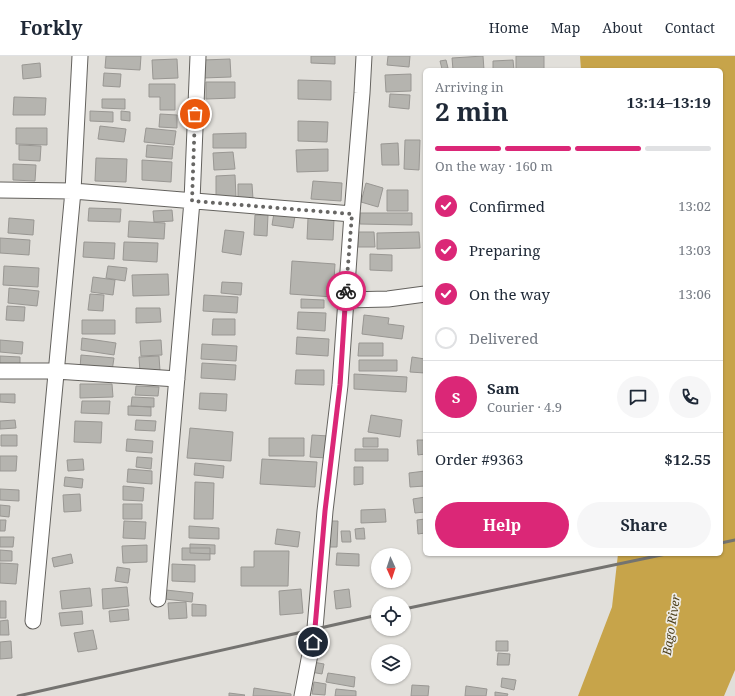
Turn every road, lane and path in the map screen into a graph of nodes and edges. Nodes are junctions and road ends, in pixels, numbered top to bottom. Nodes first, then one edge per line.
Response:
1 (80, 56) edge
2 (198, 56) edge
3 (364, 56) edge
4 (0, 190) edge
5 (73, 191) junction
6 (192, 201) junction
7 (352, 214) junction
8 (423, 294) edge
9 (346, 300) junction
10 (0, 371) edge
11 (56, 372) junction
12 (177, 379) junction
13 (158, 599) dead end
14 (33, 621) dead end
15 (302, 696) edge

1 - 5 street
2 - 6 street
3 - 7 street
4 - 5 street
5 - 6 street
5 - 11 street
6 - 7 street
6 - 12 street
7 - 9 street
8 - 9 street
9 - 15 street
10 - 11 street
11 - 12 street
11 - 14 street
12 - 13 street

